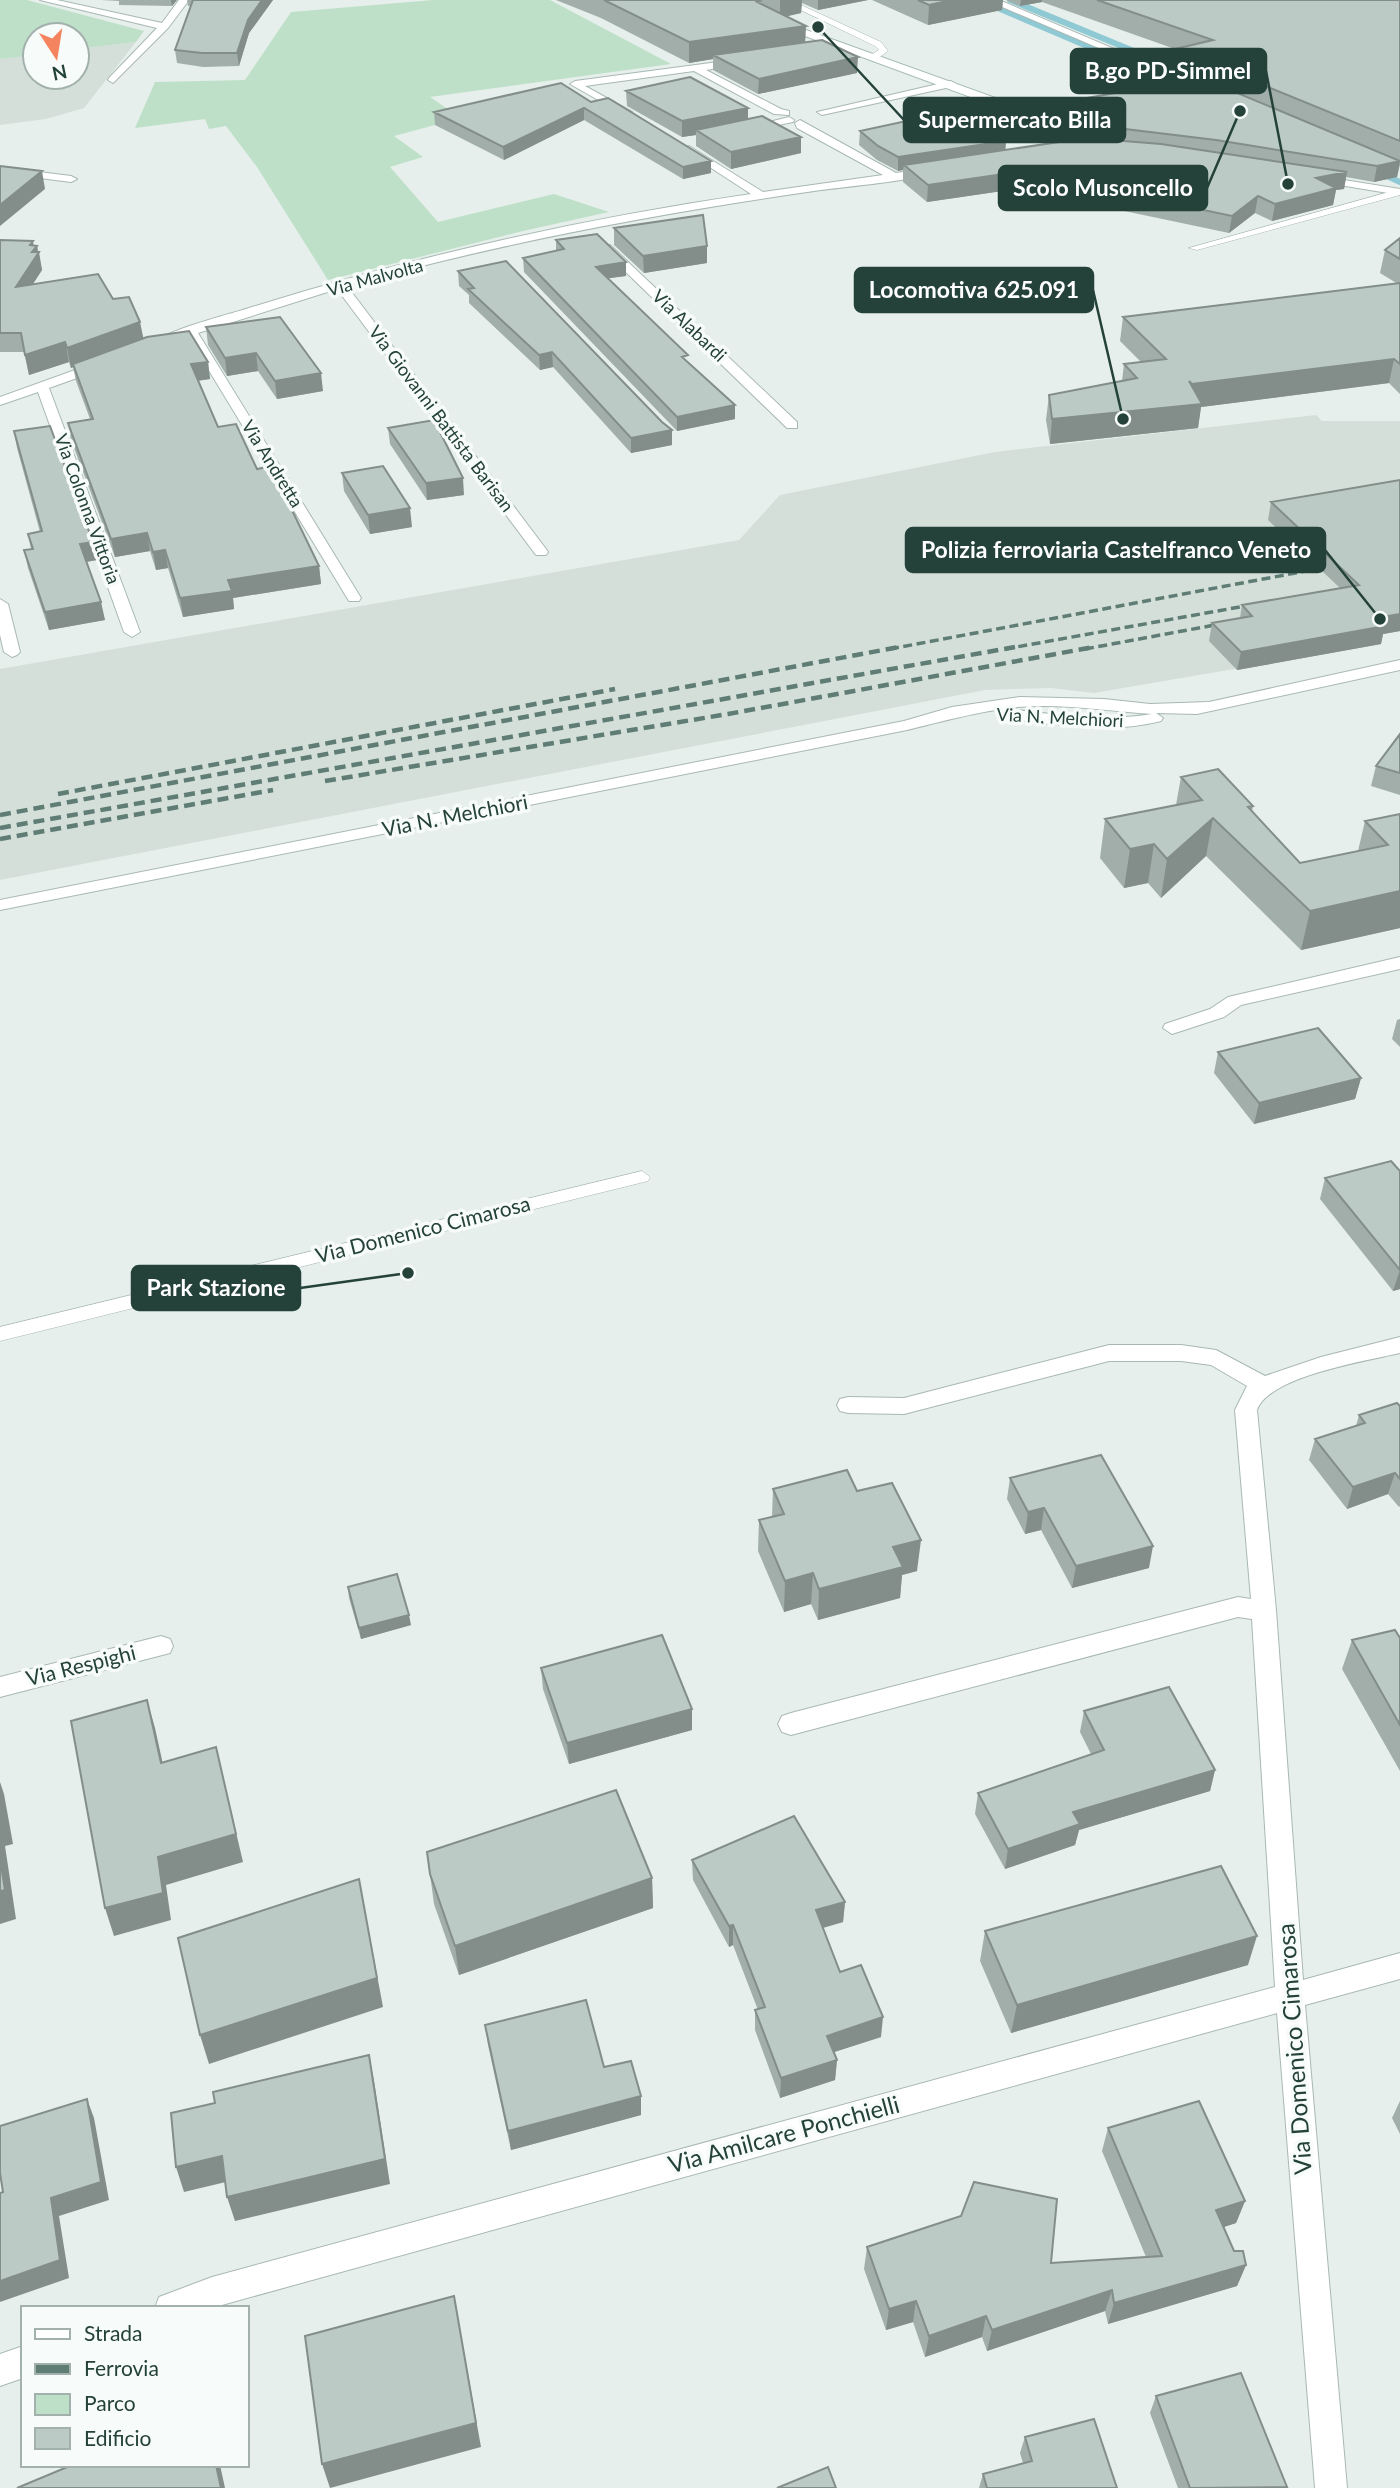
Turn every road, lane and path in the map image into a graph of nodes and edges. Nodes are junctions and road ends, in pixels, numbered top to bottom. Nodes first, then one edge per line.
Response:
1 (45, 0) edge
2 (184, 0) edge
3 (784, 0) edge
4 (991, 0) edge
5 (765, 19) edge
6 (164, 26) junction
7 (843, 47) junction
8 (811, 51) edge
9 (874, 57) junction
10 (748, 61) edge
11 (696, 68) junction
12 (113, 80) dead end
13 (1182, 80) edge
14 (951, 84) junction
15 (798, 109) dead end
16 (634, 117) edge
17 (791, 119) junction
18 (1045, 121) junction
19 (734, 132) edge
20 (1091, 134) junction
21 (694, 141) edge
22 (1102, 143) junction
23 (1062, 145) junction
24 (1151, 151) edge
25 (0, 170) edge
26 (936, 170) edge
27 (1304, 176) edge
28 (895, 177) junction
29 (71, 179) dead end
30 (1399, 192) edge
31 (762, 196) junction
32 (586, 227) junction
33 (1194, 248) dead end
34 (341, 286) junction
35 (191, 331) junction
36 (150, 346) edge
37 (114, 359) edge
38 (42, 386) junction
39 (0, 401) edge
40 (792, 425) dead end
41 (541, 552) dead end
42 (354, 598) dead end
43 (0, 604) edge
44 (132, 632) dead end
45 (12, 652) dead end
46 (1400, 666) edge
47 (0, 905) edge
48 (1400, 963) edge
49 (1172, 1028) dead end
50 (642, 1177) dead end
51 (0, 1334) edge
52 (1400, 1345) edge
53 (1265, 1386) junction
54 (848, 1405) dead end
55 (1264, 1610) junction
56 (161, 1646) dead end
57 (0, 1686) edge
58 (791, 1724) dead end
59 (1400, 1966) edge
60 (1290, 1996) junction
61 (175, 2306) edge
62 (21, 2363) edge
63 (0, 2370) edge
64 (1331, 2488) edge

1 - 6 street
2 - 6 street
3 - 9 lane
4 - 13 street
5 - 7 street
6 - 12 street
7 - 8 street
7 - 9 street
9 - 14 street
10 - 11 street
11 - 16 street
11 - 17 street
14 - 17 street
14 - 18 street
15 - 17 street
17 - 19 street
17 - 28 street
18 - 20 street
18 - 23 street
20 - 22 street
20 - 23 street
21 - 31 street
22 - 23 street
22 - 24 street
25 - 29 street
26 - 28 street, Via Malvolta
27 - 30 street
28 - 31 street, Via Malvolta
30 - 33 lane
31 - 32 street, Via Malvolta
32 - 34 street, Via Malvolta
32 - 40 street, Via Alabardi
34 - 35 street, Via Malvolta
34 - 41 street, Via Giovanni Battista Barisan
35 - 36 street, Via Malvolta
35 - 42 street, Via Andretta
37 - 38 street
38 - 39 street
38 - 44 street, Via Colonna Vittoria
43 - 45 street
46 - 47 street, Via N. Melchiori
48 - 49 street
50 - 51 lane, Via Domenico Cimarosa
52 - 53 street
53 - 54 street
53 - 55 street, Via Domenico Cimarosa
55 - 58 street
55 - 60 street, Via Domenico Cimarosa
56 - 57 street, Via Respighi
59 - 60 street, Via Amilcare Ponchielli
60 - 61 street, Via Amilcare Ponchielli
60 - 64 street, Via Domenico Cimarosa
62 - 63 street

